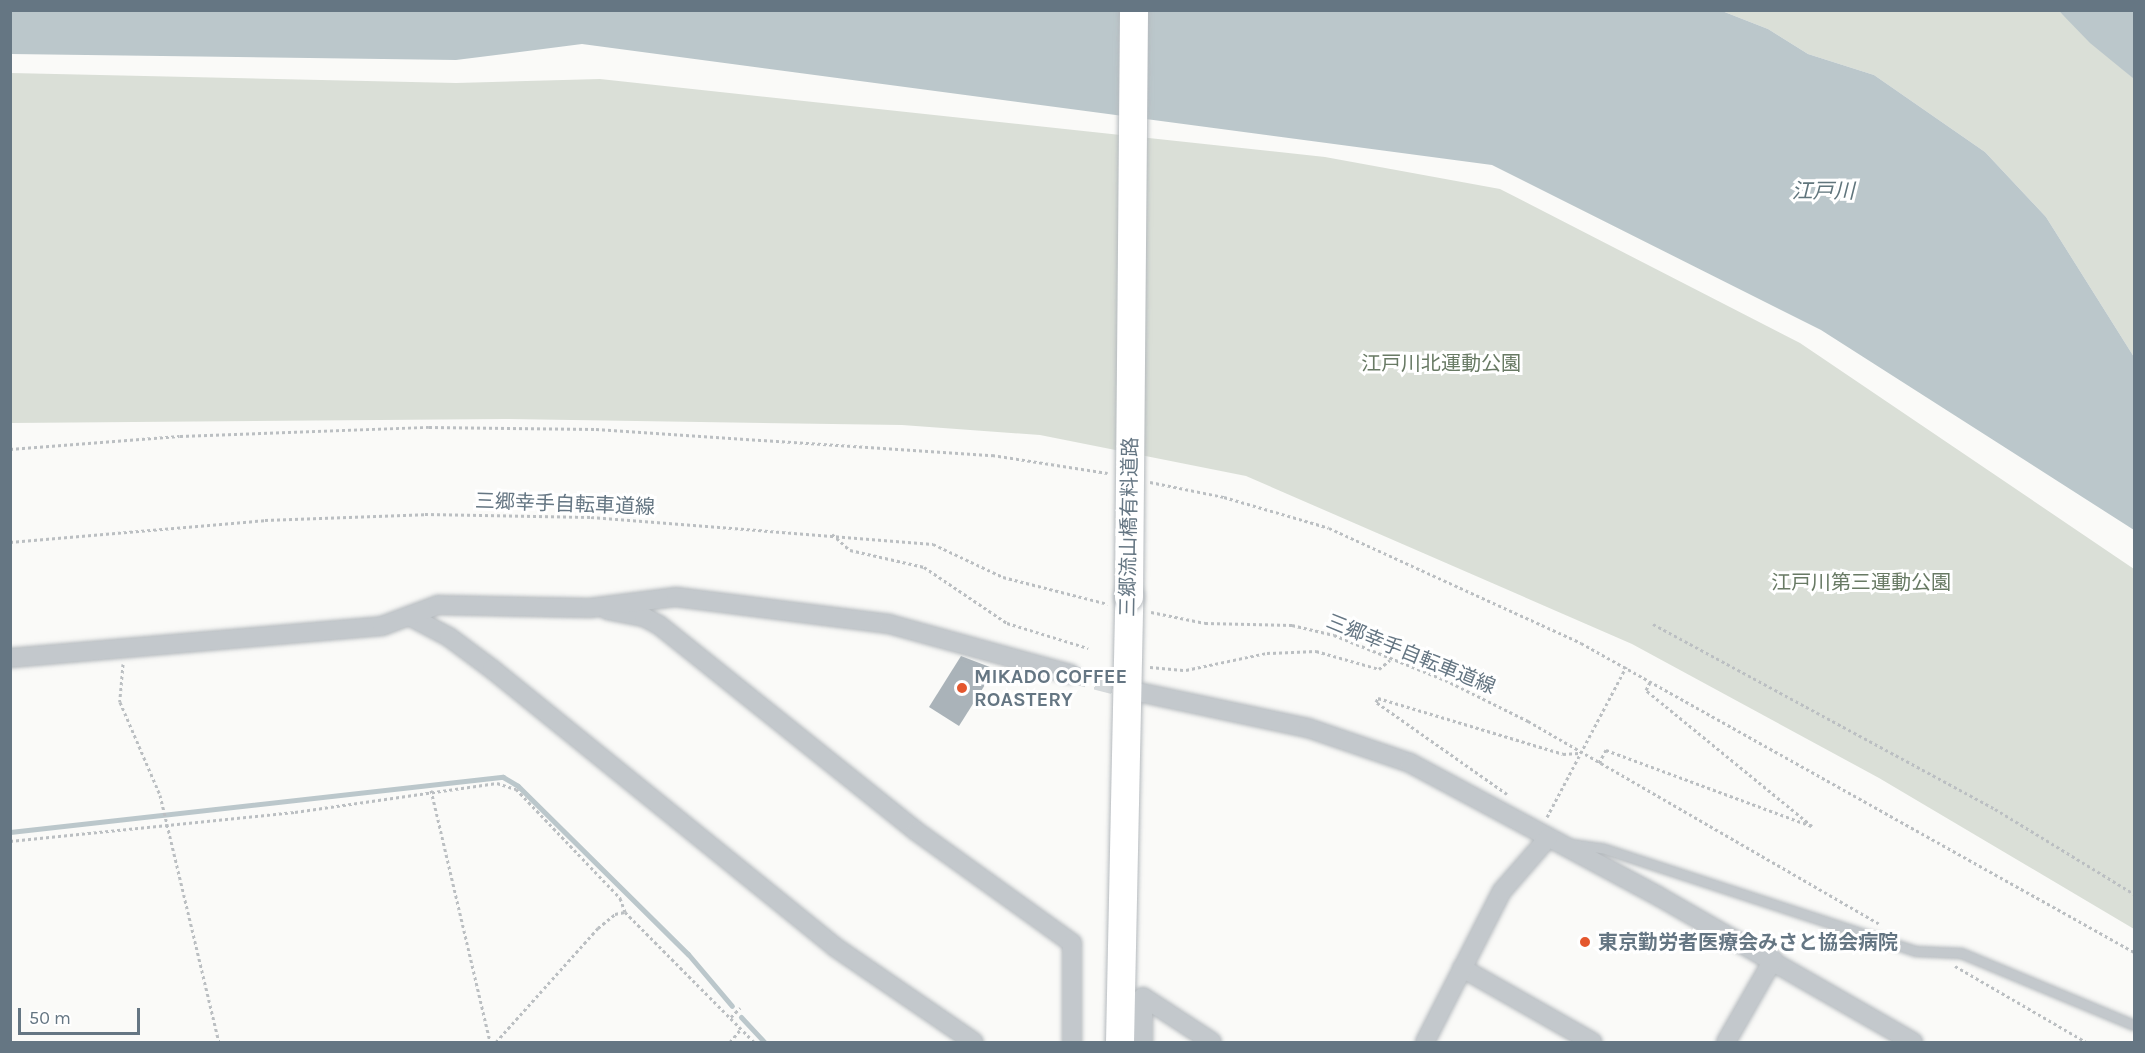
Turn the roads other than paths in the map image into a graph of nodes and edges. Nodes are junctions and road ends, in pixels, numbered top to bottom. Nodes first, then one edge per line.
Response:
1 (1134, 10) edge
2 (590, 608) junction
3 (412, 618) junction
4 (10, 658) edge
5 (1070, 674) tunnel mouth
6 (1135, 703) junction
7 (1550, 835) junction
8 (1773, 960) junction
9 (1462, 968) junction
10 (2134, 1025) edge
11 (1881, 1035) edge
12 (1128, 1038) edge
13 (974, 1042) edge
14 (1072, 1042) edge
15 (1212, 1042) edge
16 (1425, 1042) edge
17 (1592, 1042) edge
18 (1726, 1042) edge
19 (1913, 1042) edge

1 - 6 main road, 三郷流山橋有料道路, bridge
2 - 3 street
2 - 5 street
2 - 14 street
3 - 4 street
3 - 13 street
6 - 7 street
6 - 12 main road, 三郷流山橋有料道路
7 - 8 street
7 - 9 street
7 - 10 lane
8 - 11 street
8 - 18 street
9 - 16 street
9 - 17 street
11 - 19 street
12 - 15 street

